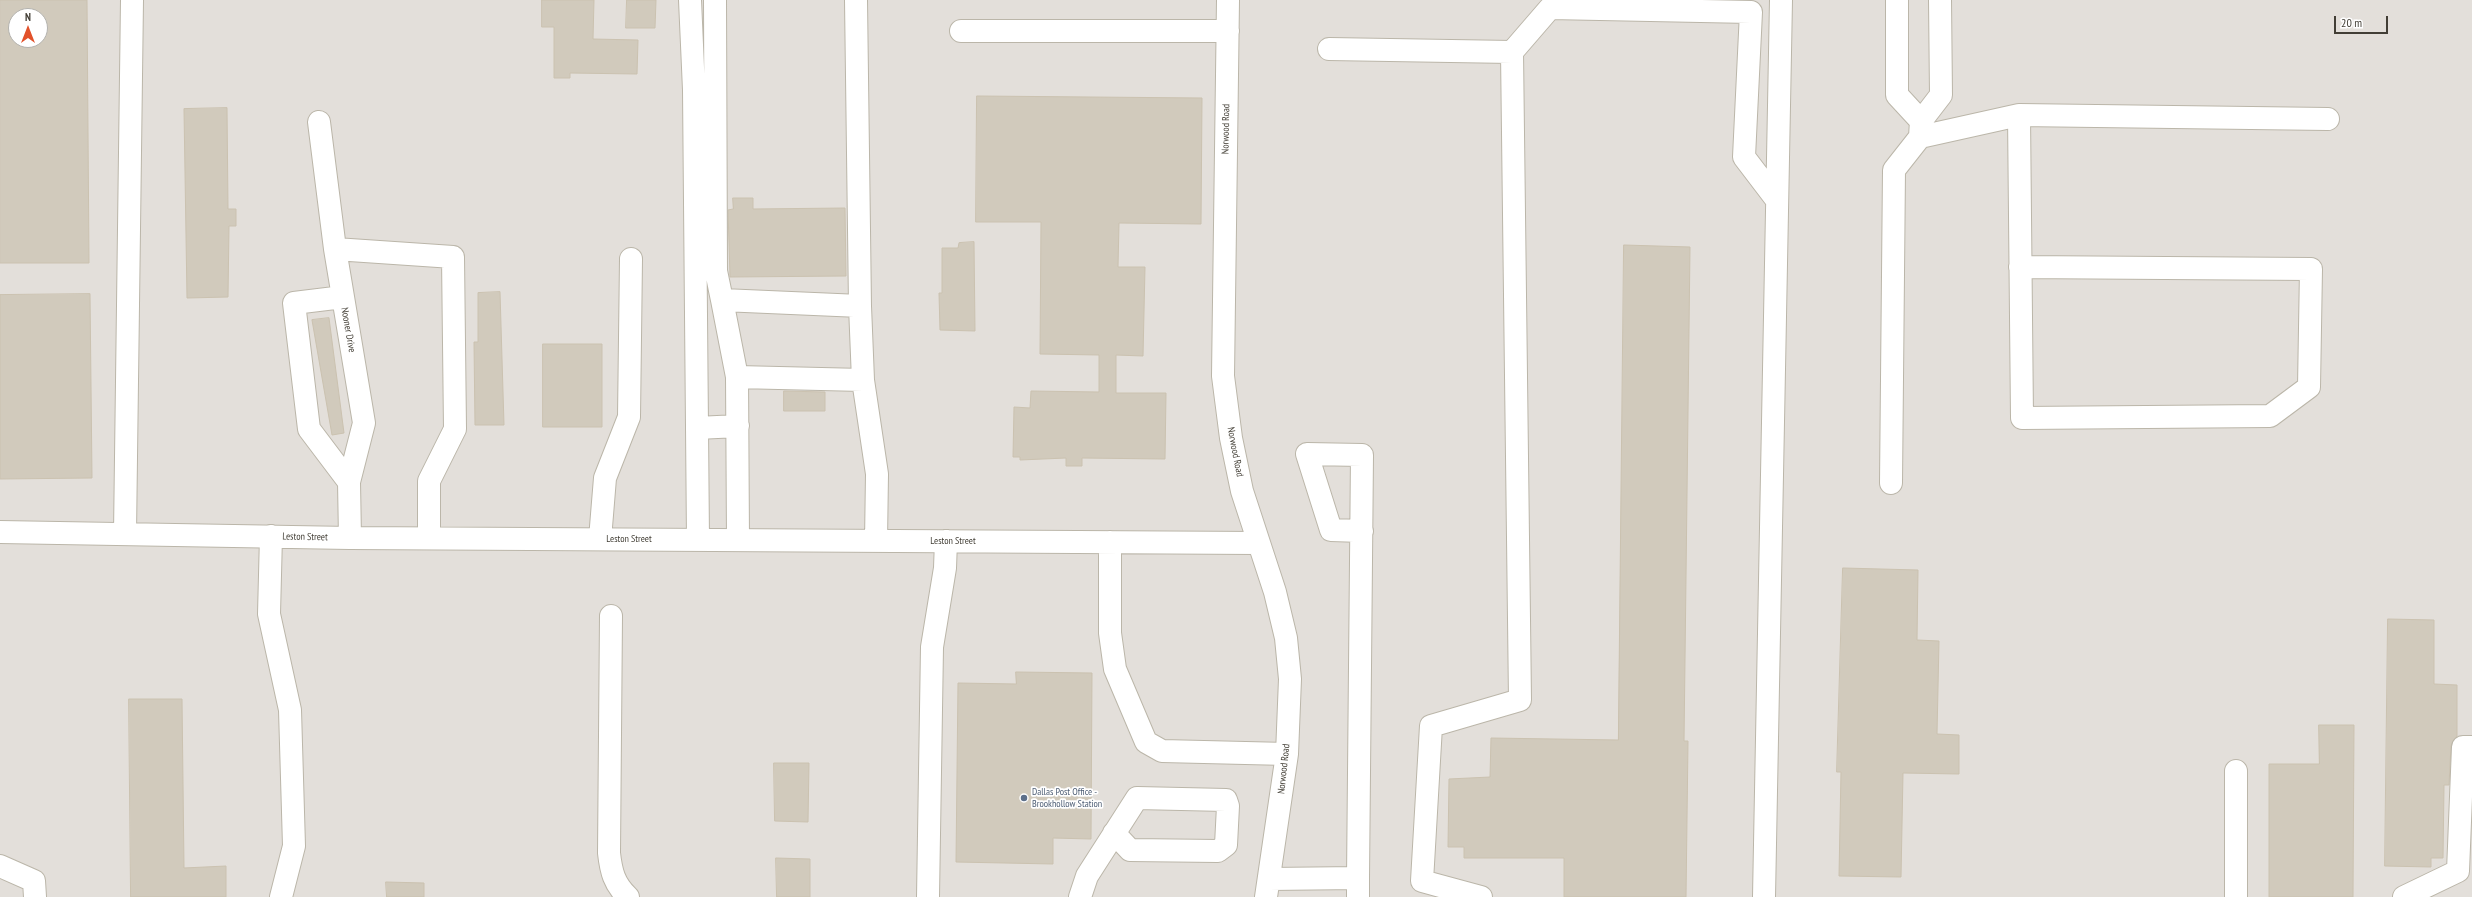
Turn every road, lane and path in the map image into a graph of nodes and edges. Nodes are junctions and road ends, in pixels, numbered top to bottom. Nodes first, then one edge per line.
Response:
1 (132, 0) edge
2 (690, 0) edge
3 (715, 0) edge
4 (856, 0) edge
5 (1228, 0) edge
6 (1781, 0) edge
7 (1897, 0) edge
8 (1940, 0) edge
9 (1228, 31) junction
10 (961, 32) dead end
11 (1328, 49) dead end
12 (1512, 52) junction
13 (2019, 115) junction
14 (2328, 119) dead end
15 (318, 122) dead end
16 (1920, 129) junction
17 (1776, 199) junction
18 (335, 249) junction
19 (631, 258) dead end
20 (2020, 268) junction
21 (343, 297) junction
22 (722, 300) junction
23 (860, 306) junction
24 (738, 377) junction
25 (863, 380) junction
26 (738, 426) junction
27 (697, 428) junction
28 (349, 482) junction
29 (1891, 483) dead end
30 (1362, 531) dead end
31 (0, 532) edge
32 (125, 534) junction
33 (271, 536) junction
34 (350, 538) junction
35 (429, 538) junction
36 (600, 539) junction
37 (698, 540) junction
38 (738, 540) junction
39 (876, 541) junction
40 (946, 541) junction
41 (1110, 542) junction
42 (1258, 543) junction
43 (611, 616) dead end
44 (2472, 747) edge
45 (1287, 754) junction
46 (2236, 771) dead end
47 (1114, 834) junction
48 (0, 866) edge
49 (1358, 887) edge
50 (1268, 888) edge
51 (35, 897) edge
52 (281, 897) edge
53 (628, 897) edge
54 (928, 897) edge
55 (1080, 897) edge
56 (1480, 897) edge
57 (1764, 897) edge
58 (2236, 897) edge
59 (2404, 897) edge

1 - 32 street
2 - 27 street
3 - 22 street
4 - 23 street
5 - 9 street, Norwood Road
6 - 17 street
7 - 16 street
8 - 16 street
9 - 10 street
9 - 42 street, Norwood Road
11 - 12 street
12 - 17 street
12 - 56 street
13 - 14 street
13 - 16 street
13 - 20 street
15 - 18 street, Nooner Drive
16 - 29 street
17 - 57 street
18 - 21 street, Nooner Drive
18 - 35 street
19 - 36 street
20 - 20 street
21 - 28 street, Nooner Drive
21 - 28 street
22 - 23 street
22 - 24 street
23 - 25 street
24 - 25 street
24 - 26 street
25 - 39 street
26 - 27 street
26 - 38 street
27 - 37 street
28 - 34 street, Nooner Drive
30 - 49 street
31 - 32 street, Leston Street
32 - 33 street, Leston Street
33 - 34 street, Leston Street
33 - 52 street
34 - 35 street, Leston Street
35 - 36 street, Leston Street
36 - 37 street, Leston Street
37 - 38 street, Leston Street
38 - 39 street, Leston Street
39 - 40 street, Leston Street
40 - 41 street, Leston Street
40 - 54 street
41 - 42 street, Leston Street
41 - 45 street
42 - 45 street, Norwood Road
43 - 53 street
44 - 59 street
45 - 50 street, Norwood Road
46 - 58 street
47 - 47 street
47 - 55 street
48 - 51 street
49 - 50 street

